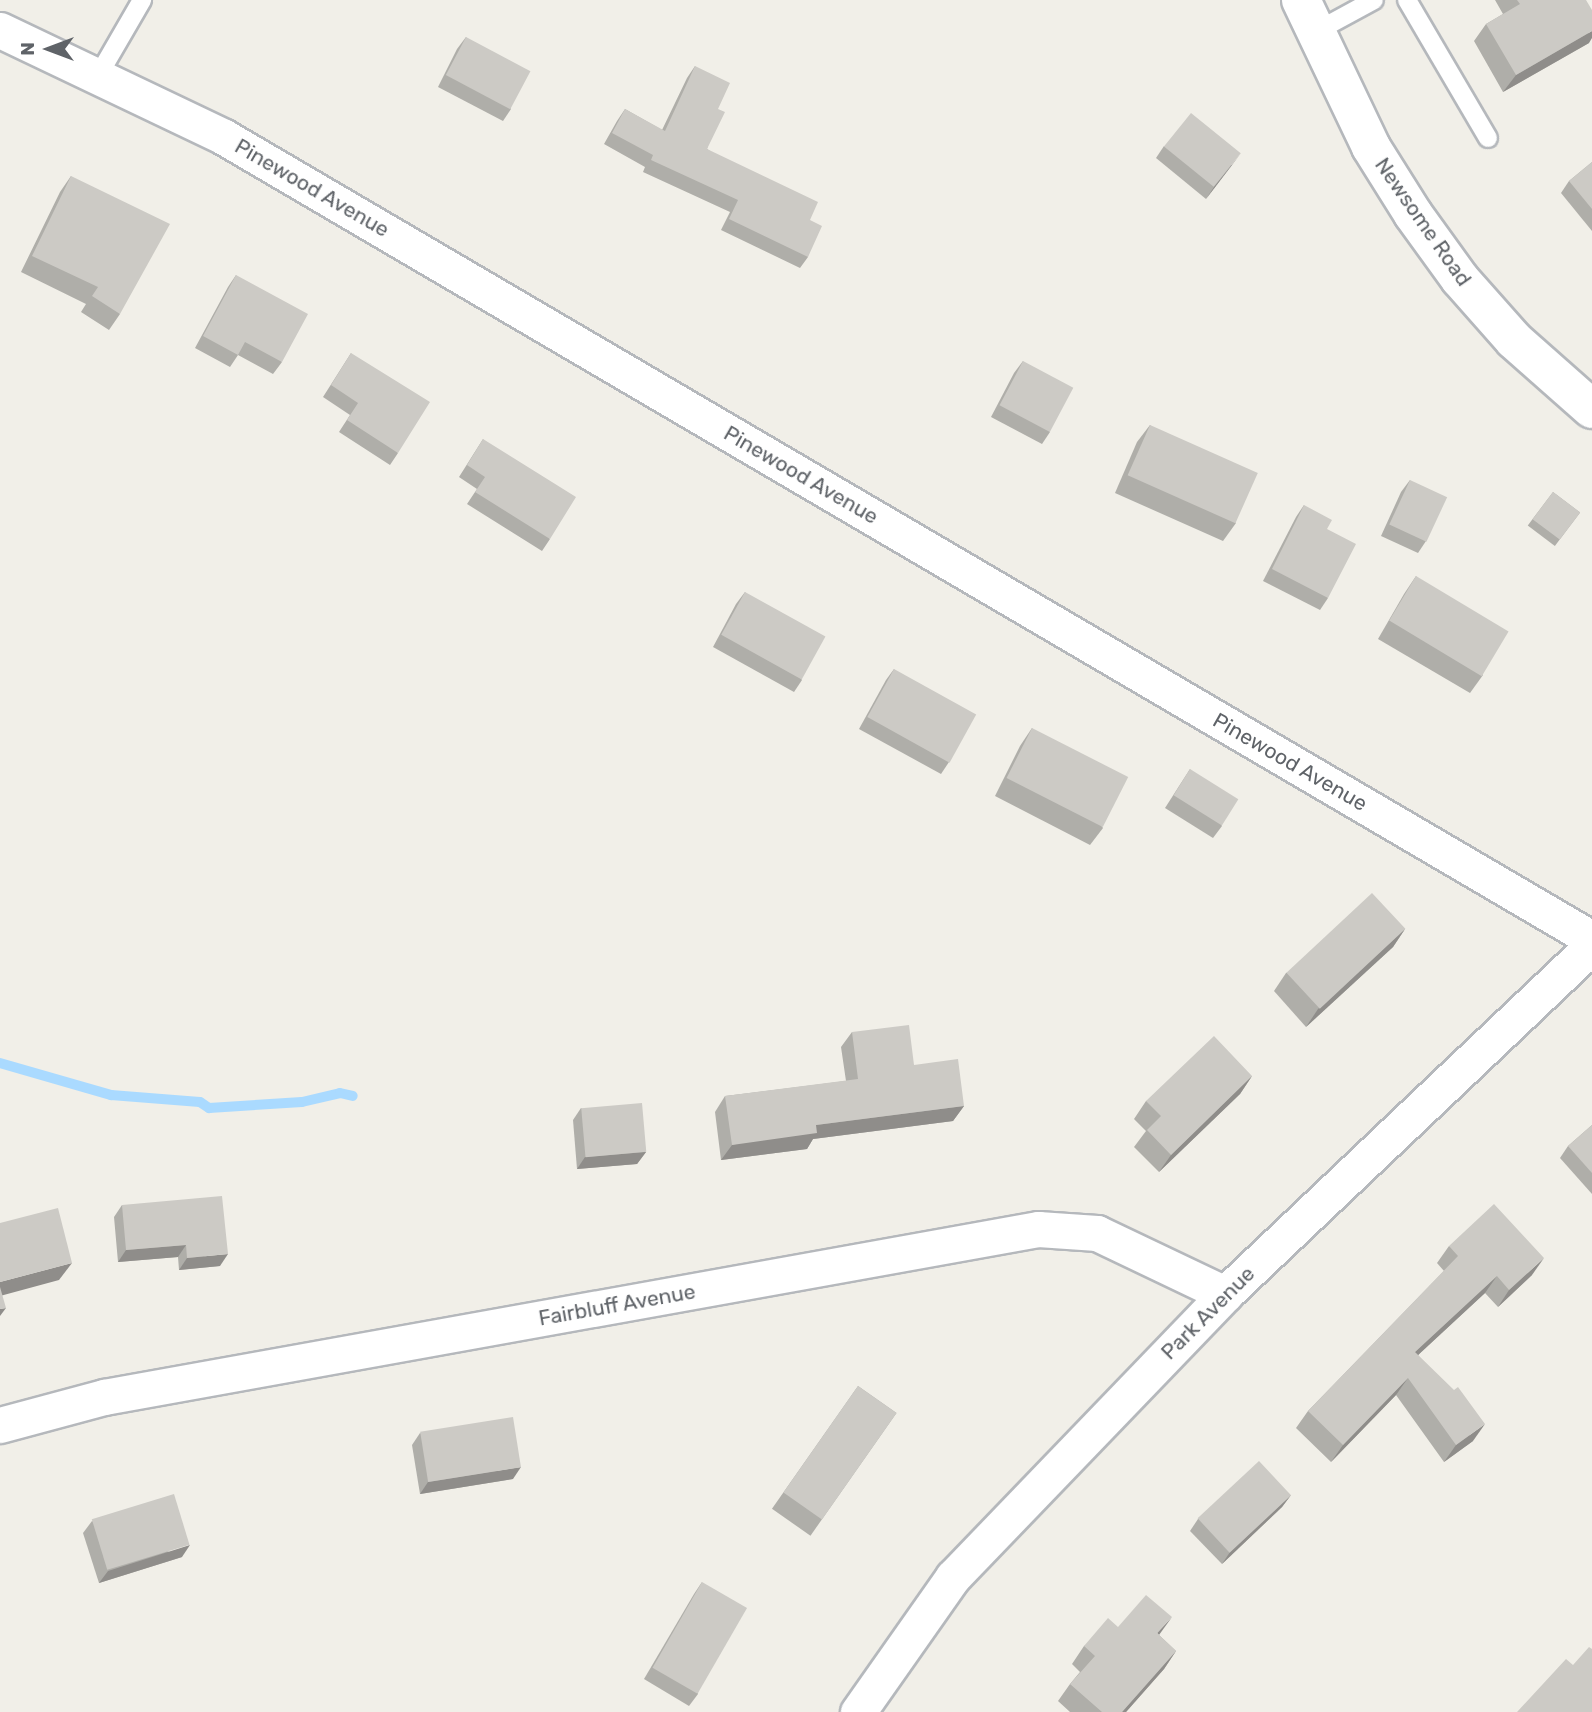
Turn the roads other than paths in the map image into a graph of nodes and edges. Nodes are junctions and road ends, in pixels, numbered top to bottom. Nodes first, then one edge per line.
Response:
1 (142, 0) edge
2 (1407, 0) edge
3 (1372, 1) edge
4 (1308, 16) edge
5 (0, 30) edge
6 (98, 76) junction
7 (1488, 138) dead end
8 (1592, 409) edge
9 (1592, 939) edge
10 (1592, 946) edge
11 (1225, 1294) junction
12 (0, 1425) edge
13 (858, 1712) edge

1 - 6 lane
2 - 7 lane
3 - 4 lane
4 - 8 street, Newsome Road
5 - 6 street, Pinewood Avenue
6 - 9 street, Pinewood Avenue
10 - 11 street, Park Avenue
11 - 12 street, Fairbluff Avenue
11 - 13 street, Park Avenue

